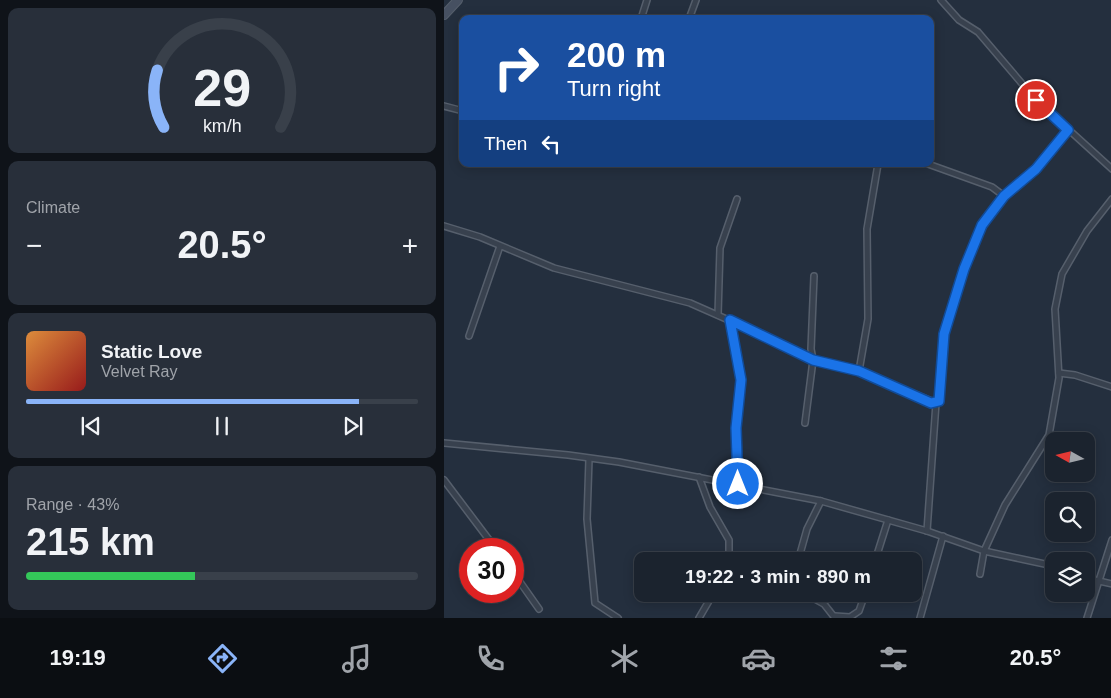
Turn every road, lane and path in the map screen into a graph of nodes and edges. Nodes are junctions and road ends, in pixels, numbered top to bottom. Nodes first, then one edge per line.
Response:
1 (458, 0) edge
2 (647, 0) edge
3 (696, 0) edge
4 (941, 0) edge
5 (444, 15) edge
6 (642, 15) edge
7 (690, 15) edge
8 (444, 106) edge
9 (459, 110) edge
10 (1068, 130) junction
11 (934, 166) edge
12 (877, 167) edge
13 (1111, 169) edge
14 (1004, 196) junction
15 (737, 199) dead end
16 (1111, 199) edge
17 (444, 226) edge
18 (500, 246) junction
19 (814, 276) dead end
20 (718, 315) junction
21 (730, 320) junction
22 (469, 336) dead end
23 (813, 360) junction
24 (859, 371) junction
25 (1059, 373) junction
26 (1111, 387) edge
27 (936, 403) junction
28 (805, 423) dead end
29 (444, 443) edge
30 (589, 459) junction
31 (699, 477) junction
32 (444, 480) edge
33 (738, 484) junction
34 (821, 501) junction
35 (888, 520) junction
36 (927, 531) junction
37 (943, 536) junction
38 (488, 538) edge
39 (1111, 540) edge
40 (984, 551) junction
41 (729, 552) edge
42 (801, 552) edge
43 (878, 552) edge
44 (1045, 564) edge
45 (980, 574) dead end
46 (1095, 580) edge
47 (1099, 581) junction
48 (1111, 584) edge
49 (524, 588) edge
50 (708, 602) edge
51 (820, 602) edge
52 (862, 602) edge
53 (539, 609) dead end
54 (835, 617) edge
55 (618, 618) edge
56 (699, 618) edge
57 (920, 618) edge
58 (1087, 618) edge

1 - 5 main road
2 - 6 street
3 - 7 street
4 - 10 street
8 - 9 street
10 - 13 street
10 - 14 street
11 - 14 street
12 - 24 street
14 - 27 street
15 - 20 street
16 - 25 street
17 - 18 street
18 - 20 street
18 - 22 street
19 - 23 street
20 - 21 street
21 - 23 street
21 - 33 street
23 - 24 street
23 - 28 street
24 - 27 street
25 - 26 street
25 - 40 street
27 - 36 street
29 - 30 street
30 - 31 street
30 - 55 street
31 - 33 street
31 - 41 street
32 - 38 street
33 - 34 street
34 - 35 street
34 - 42 street
35 - 36 street
35 - 43 street
36 - 37 street
37 - 40 street
37 - 57 street
39 - 47 street
40 - 44 street
40 - 45 street
46 - 47 street
47 - 48 street
47 - 58 street
49 - 53 street
50 - 56 street
51 - 54 street
52 - 54 street

